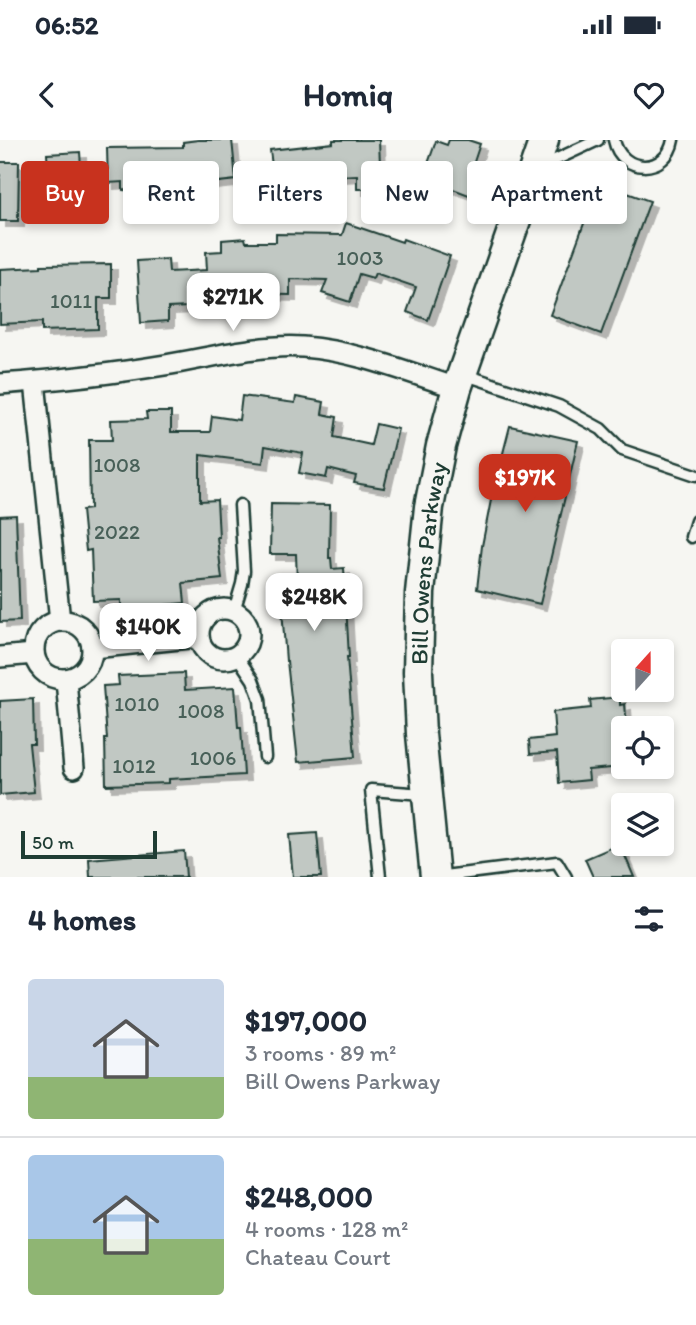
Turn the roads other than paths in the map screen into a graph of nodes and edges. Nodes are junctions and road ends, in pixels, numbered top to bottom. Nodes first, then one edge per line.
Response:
1 (544, 140) edge
2 (598, 140) edge
3 (614, 140) edge
4 (673, 140) edge
5 (537, 161) edge
6 (555, 161) edge
7 (515, 224) edge
8 (460, 381) junction
9 (36, 382) junction
10 (0, 384) edge
11 (696, 475) edge
12 (240, 505) dead end
13 (696, 521) edge
14 (691, 537) dead end
15 (234, 611) junction
16 (60, 621) junction
17 (198, 637) junction
18 (93, 648) junction
19 (34, 654) junction
20 (237, 656) junction
21 (0, 657) edge
22 (66, 680) junction
23 (265, 757) dead end
24 (74, 768) dead end
25 (427, 795) junction
26 (380, 877) edge
27 (436, 877) edge
28 (566, 877) edge

1 - 5 main road, Bill Owens Parkway
2 - 6 lane
3 - 4 lane
7 - 8 main road, Bill Owens Parkway
8 - 9 street
8 - 11 lane
8 - 25 main road, Bill Owens Parkway
9 - 10 street
9 - 16 street
12 - 15 lane
13 - 14 lane
15 - 17 street
15 - 20 street
16 - 18 street
16 - 19 street
17 - 18 street
17 - 20 street
18 - 22 street
19 - 21 street
19 - 22 street
20 - 23 lane
22 - 24 street
25 - 26 lane
25 - 27 main road, Bill Owens Parkway
27 - 28 lane

